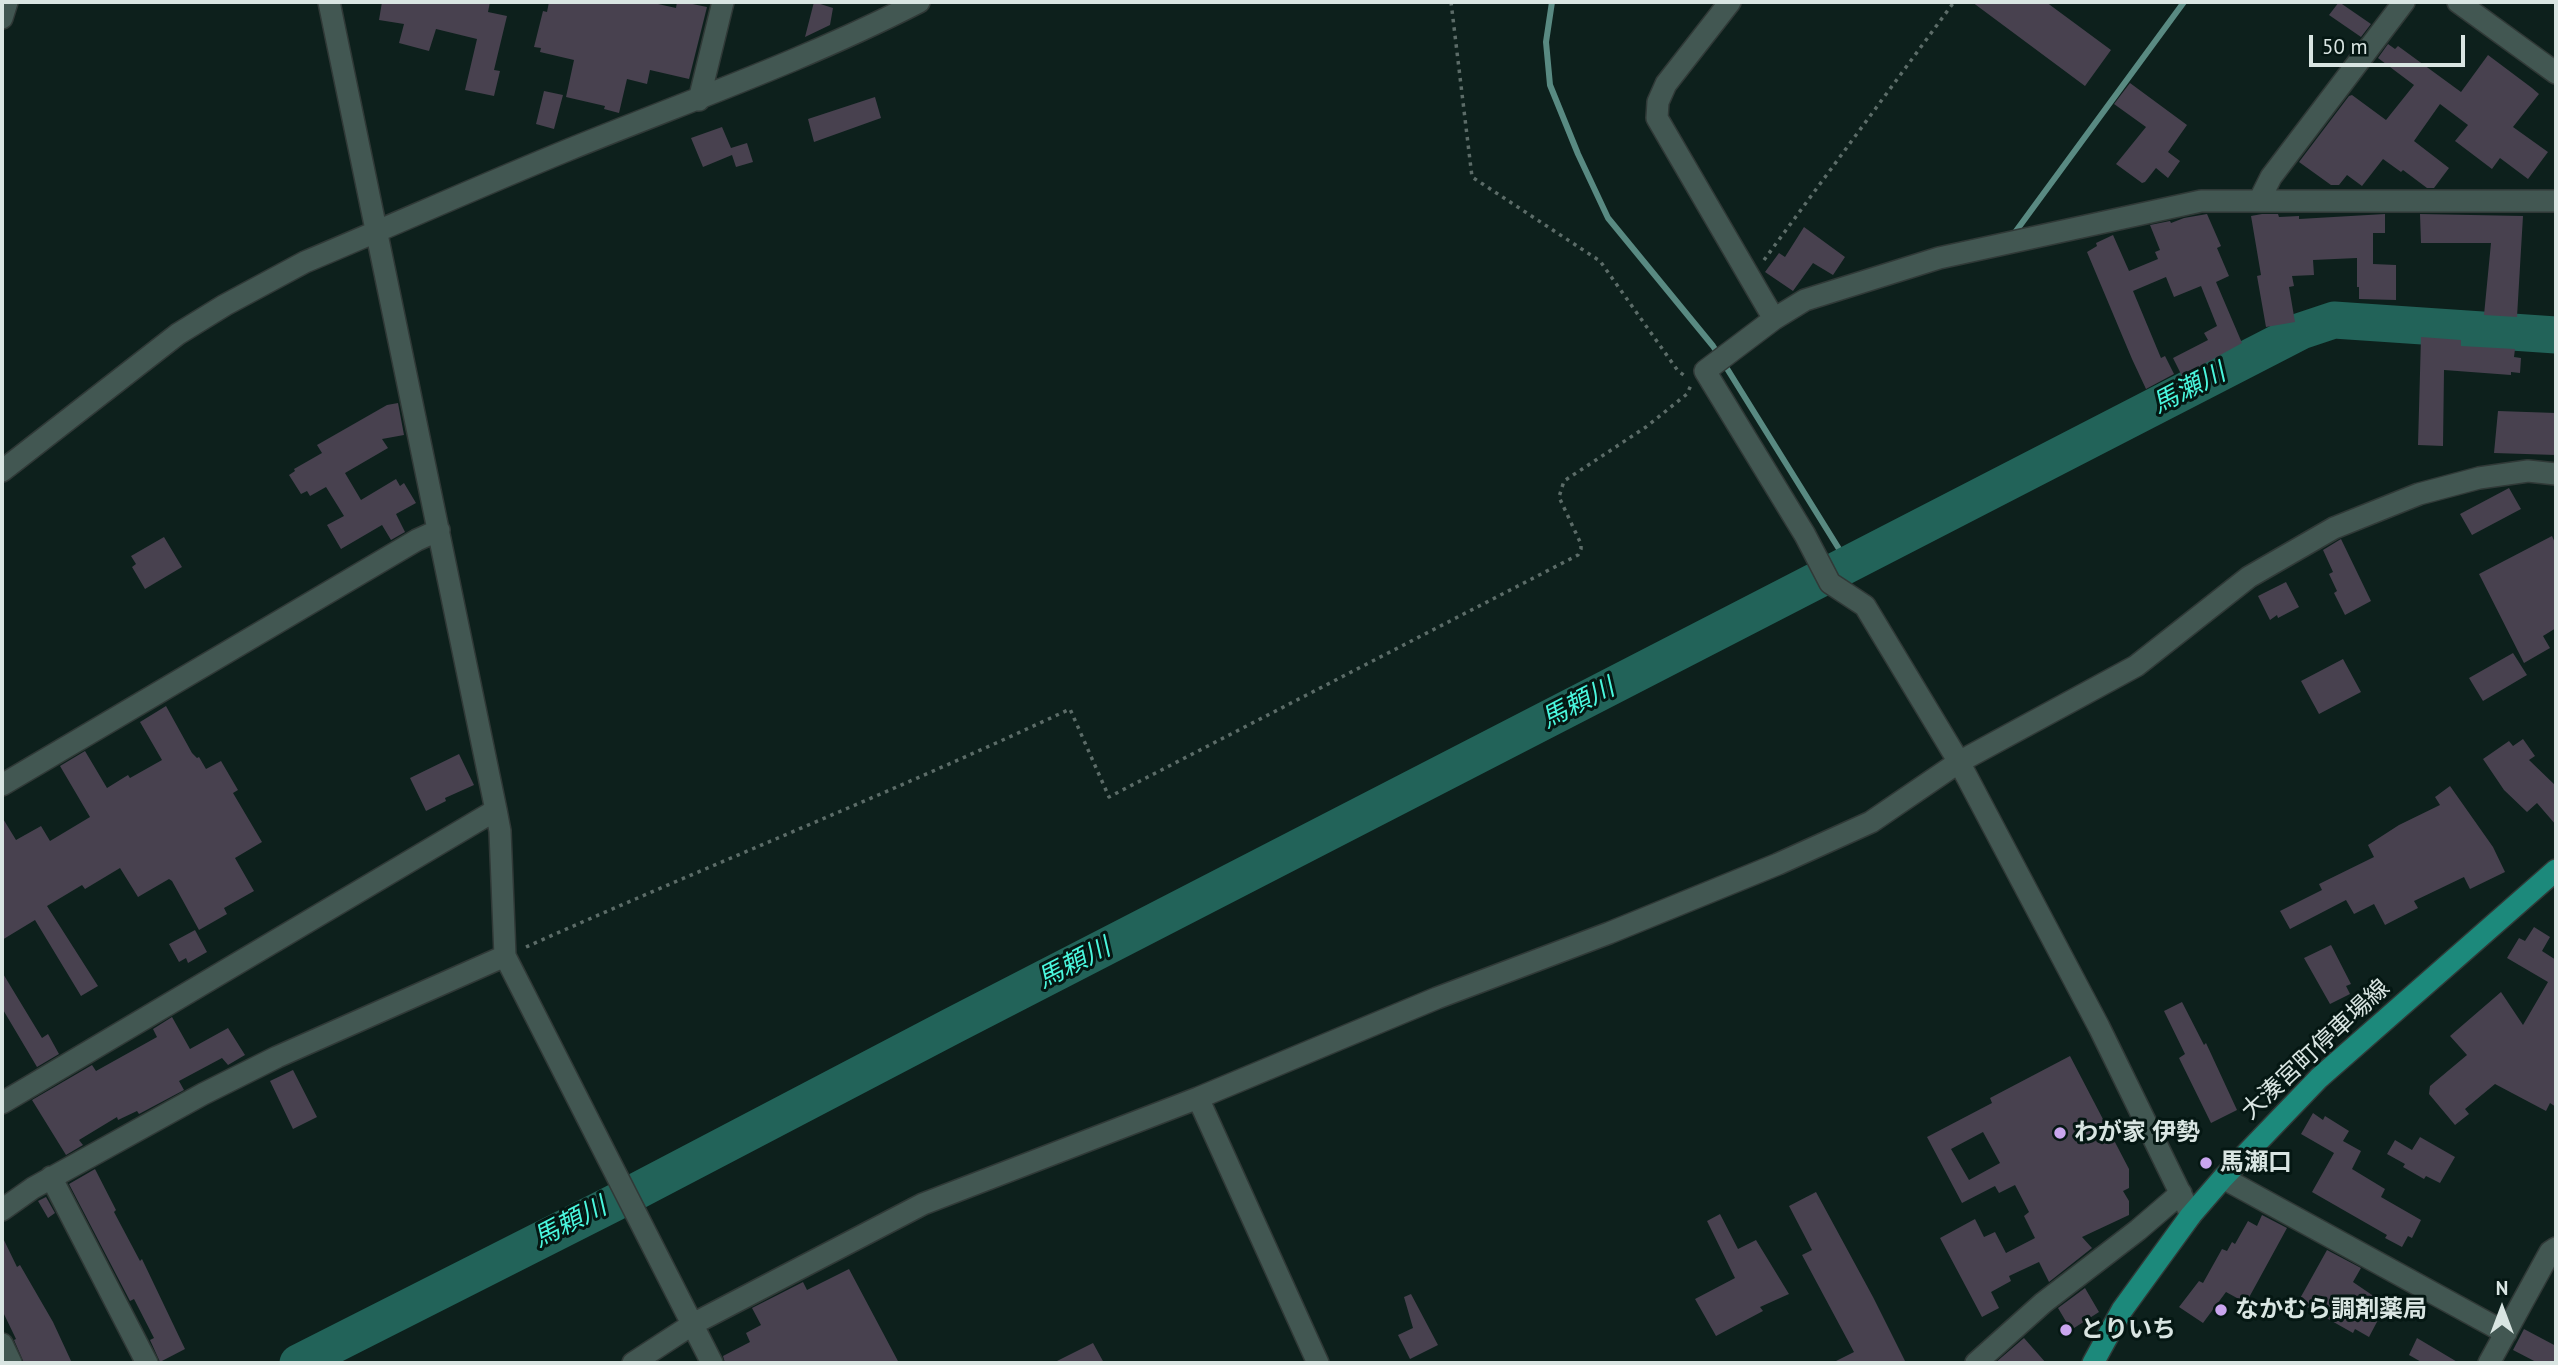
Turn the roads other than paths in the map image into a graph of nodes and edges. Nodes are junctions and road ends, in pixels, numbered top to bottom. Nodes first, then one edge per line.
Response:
1 (7, 2) edge
2 (329, 2) edge
3 (723, 2) edge
4 (919, 2) edge
5 (1730, 2) edge
6 (2404, 2) edge
7 (2458, 2) edge
8 (2, 19) edge
9 (2556, 73) edge
10 (699, 100) junction
11 (2259, 201) junction
12 (2556, 201) edge
13 (375, 232) junction
14 (1774, 319) junction
15 (2, 471) edge
16 (2556, 474) edge
17 (439, 530) junction
18 (1959, 762) junction
19 (2, 785) edge
20 (496, 810) junction
21 (2556, 870) edge
22 (505, 956) junction
23 (1198, 1098) junction
24 (2, 1103) edge
25 (51, 1177) junction
26 (2223, 1178) junction
27 (2180, 1193) junction
28 (2, 1210) edge
29 (2191, 1214) junction
30 (2556, 1248) edge
31 (693, 1324) junction
32 (2506, 1333) junction
33 (2, 1345) edge
34 (11, 1363) edge
35 (147, 1363) edge
36 (633, 1363) edge
37 (712, 1363) edge
38 (1318, 1363) edge
39 (1976, 1363) edge
40 (2094, 1363) edge
41 (2489, 1363) edge

1 - 8 street
2 - 13 street
3 - 10 street
4 - 10 street
5 - 14 street
6 - 11 street
7 - 9 street
10 - 13 street
11 - 12 street
11 - 14 street
13 - 15 street
13 - 17 street
14 - 18 street
16 - 18 street
17 - 19 street
17 - 20 street
18 - 23 street
18 - 27 street
20 - 22 street
20 - 24 street
21 - 26 main road, 大湊宮町停車場線
22 - 25 street
22 - 31 street
23 - 31 street
23 - 38 street
25 - 28 street
25 - 35 street
26 - 29 main road, 大湊宮町停車場線
26 - 32 street
27 - 29 street
27 - 39 street
29 - 40 main road, 大湊宮町停車場線
30 - 32 street
31 - 36 street
31 - 37 street
32 - 41 street
33 - 34 street

